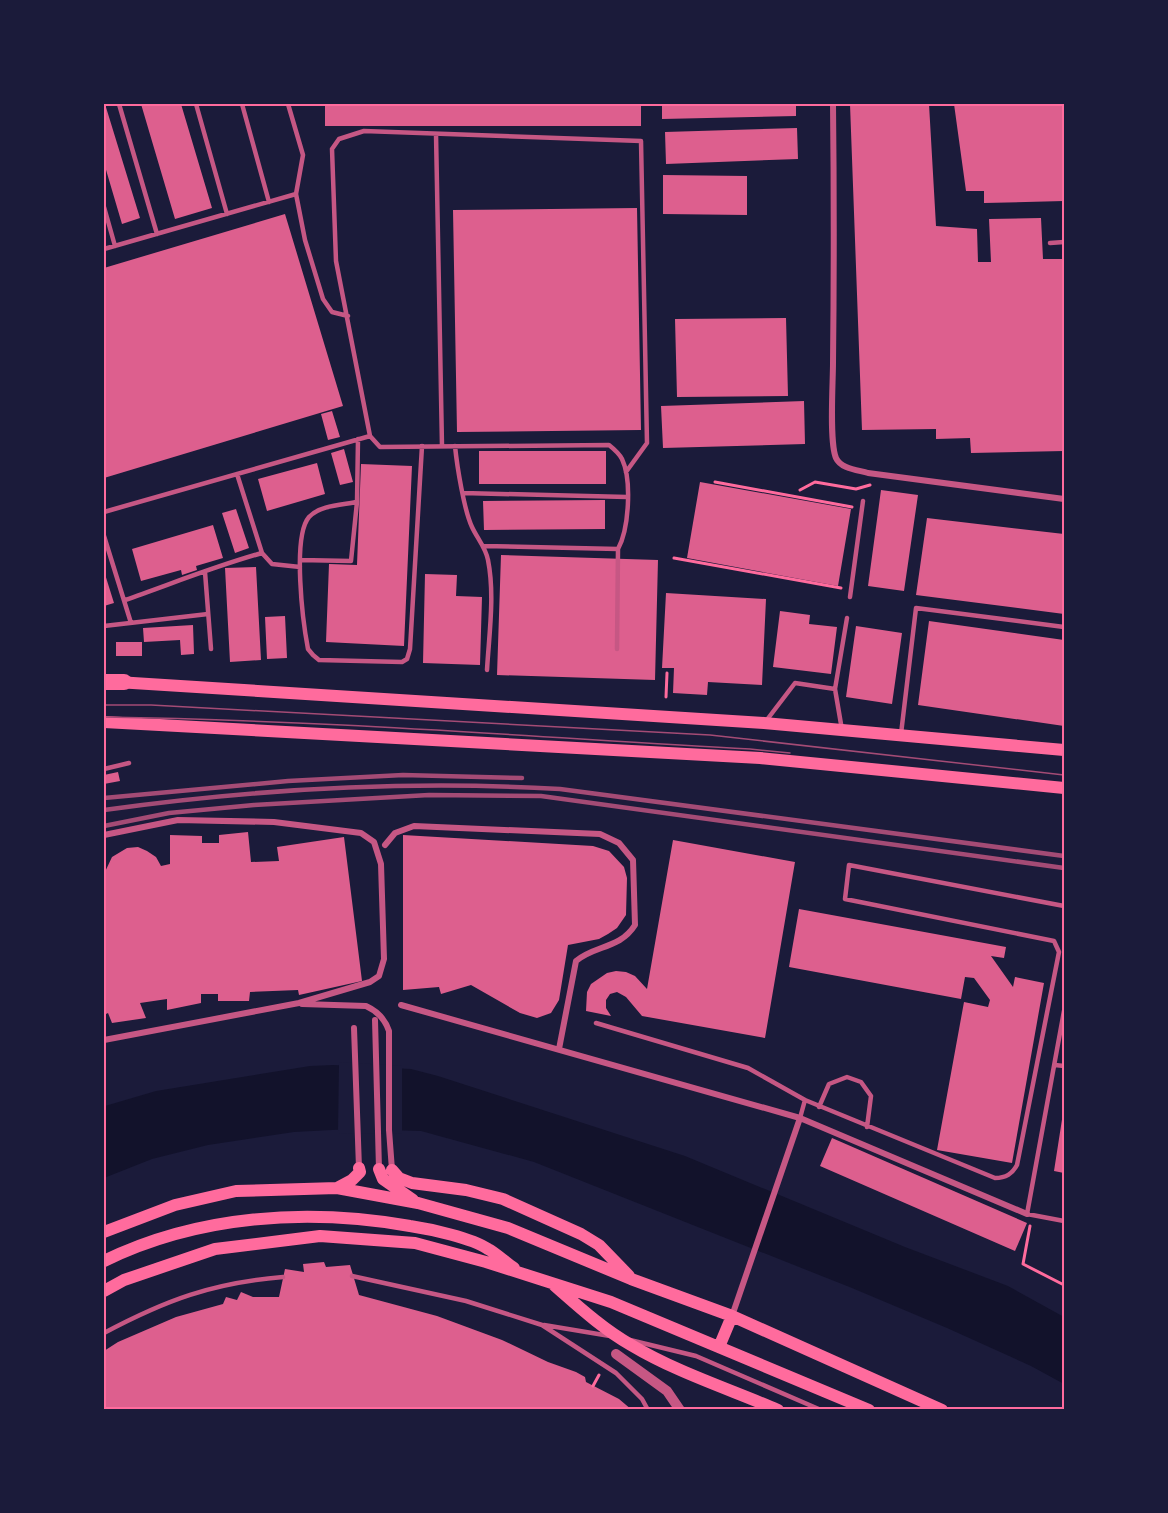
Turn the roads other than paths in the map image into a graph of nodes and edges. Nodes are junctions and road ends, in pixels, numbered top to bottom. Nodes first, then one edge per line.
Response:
1 (119, 104) edge
2 (196, 104) edge
3 (242, 104) edge
4 (288, 104) edge
5 (833, 104) edge
6 (436, 134) junction
7 (296, 194) junction
8 (269, 202) junction
9 (104, 207) edge
10 (227, 214) junction
11 (157, 234) junction
12 (1065, 242) edge
13 (1050, 243) dead end
14 (115, 246) junction
15 (104, 249) edge
16 (348, 316) junction
17 (370, 436) junction
18 (358, 439) junction
19 (422, 446) junction
20 (442, 446) junction
21 (455, 446) junction
22 (626, 472) junction
23 (237, 474) junction
24 (463, 493) junction
25 (627, 497) junction
26 (1065, 499) edge
27 (863, 501) dead end
28 (357, 502) junction
29 (104, 512) edge
30 (104, 536) edge
31 (483, 546) junction
32 (618, 549) junction
33 (262, 553) junction
34 (300, 560) junction
35 (300, 567) junction
36 (205, 572) junction
37 (850, 597) dead end
38 (125, 600) junction
39 (208, 615) junction
40 (847, 618) dead end
41 (131, 623) junction
42 (104, 626) edge
43 (1065, 627) edge
44 (617, 649) dead end
45 (211, 650) dead end
46 (487, 670) dead end
47 (104, 681) edge
48 (124, 682) joint
49 (835, 689) junction
50 (104, 722) edge
51 (764, 723) junction
52 (842, 730) junction
53 (901, 735) junction
54 (1065, 750) edge
55 (129, 763) dead end
56 (104, 769) edge
57 (1065, 788) edge
58 (104, 835) edge
59 (385, 845) dead end
60 (1065, 906) edge
61 (299, 1003) junction
62 (401, 1005) dead end
63 (1065, 1011) edge
64 (375, 1020) dead end
65 (596, 1023) dead end
66 (354, 1030) dead end
67 (104, 1040) edge
68 (559, 1049) junction
69 (1055, 1065) junction
70 (1065, 1066) edge
71 (805, 1100) junction
72 (819, 1107) junction
73 (800, 1118) junction
74 (867, 1127) junction
75 (359, 1168) joint
76 (379, 1169) joint
77 (392, 1170) joint
78 (337, 1188) junction
79 (418, 1203) junction
80 (1027, 1214) junction
81 (1065, 1221) edge
82 (104, 1232) edge
83 (104, 1261) edge
84 (519, 1273) junction
85 (352, 1276) dead end
86 (283, 1277) dead end
87 (632, 1279) junction
88 (552, 1283) junction
89 (104, 1291) edge
90 (732, 1316) junction
91 (542, 1325) junction
92 (104, 1333) edge
93 (719, 1347) junction
94 (616, 1354) dead end
95 (648, 1410) edge
96 (680, 1410) edge
97 (778, 1410) edge
98 (821, 1410) edge
99 (869, 1410) edge
100 (942, 1410) edge

1 - 11 lane
2 - 10 lane
3 - 8 lane
4 - 7 lane
5 - 26 street
6 - 16 lane
6 - 20 lane
6 - 22 lane
7 - 8 lane
7 - 16 lane
8 - 10 lane
9 - 14 lane
10 - 11 lane
11 - 14 lane
12 - 13 lane
14 - 15 lane
16 - 17 lane
17 - 18 lane
17 - 19 lane
18 - 23 lane
18 - 28 lane
19 - 20 lane
19 - 35 lane
20 - 21 lane
21 - 22 lane
21 - 24 lane
22 - 25 lane
23 - 29 lane
23 - 33 lane
24 - 25 lane
24 - 31 lane
25 - 32 lane
27 - 37 lane
28 - 34 lane
28 - 34 lane
30 - 38 lane
31 - 32 lane
31 - 46 lane
32 - 44 lane
33 - 35 lane
33 - 36 lane
34 - 35 lane
36 - 38 lane
36 - 39 lane
38 - 41 lane
39 - 41 lane
39 - 45 lane
40 - 49 lane
41 - 42 lane
43 - 53 lane
47 - 48 highway
48 - 51 main road
49 - 51 lane
49 - 52 lane
50 - 57 main road
51 - 52 main road
52 - 53 main road
53 - 54 main road
55 - 56 lane
58 - 61 street
59 - 68 street
60 - 74 lane
61 - 67 street
61 - 77 street
62 - 68 street
63 - 69 lane
64 - 76 street
65 - 71 lane
66 - 75 street
68 - 73 street
69 - 70 lane
69 - 80 lane
71 - 72 lane
71 - 73 lane
72 - 74 lane
72 - 74 lane
73 - 80 street
73 - 90 street
75 - 78 main road
76 - 79 main road
77 - 87 main road
78 - 79 main road
78 - 82 main road
79 - 87 main road
80 - 81 lane
83 - 84 main road
84 - 88 main road
84 - 89 main road
85 - 91 lane
86 - 92 lane
87 - 90 main road
88 - 93 main road
88 - 97 main road
90 - 93 main road
90 - 100 main road
91 - 95 lane
91 - 98 lane
93 - 99 main road
94 - 96 street

